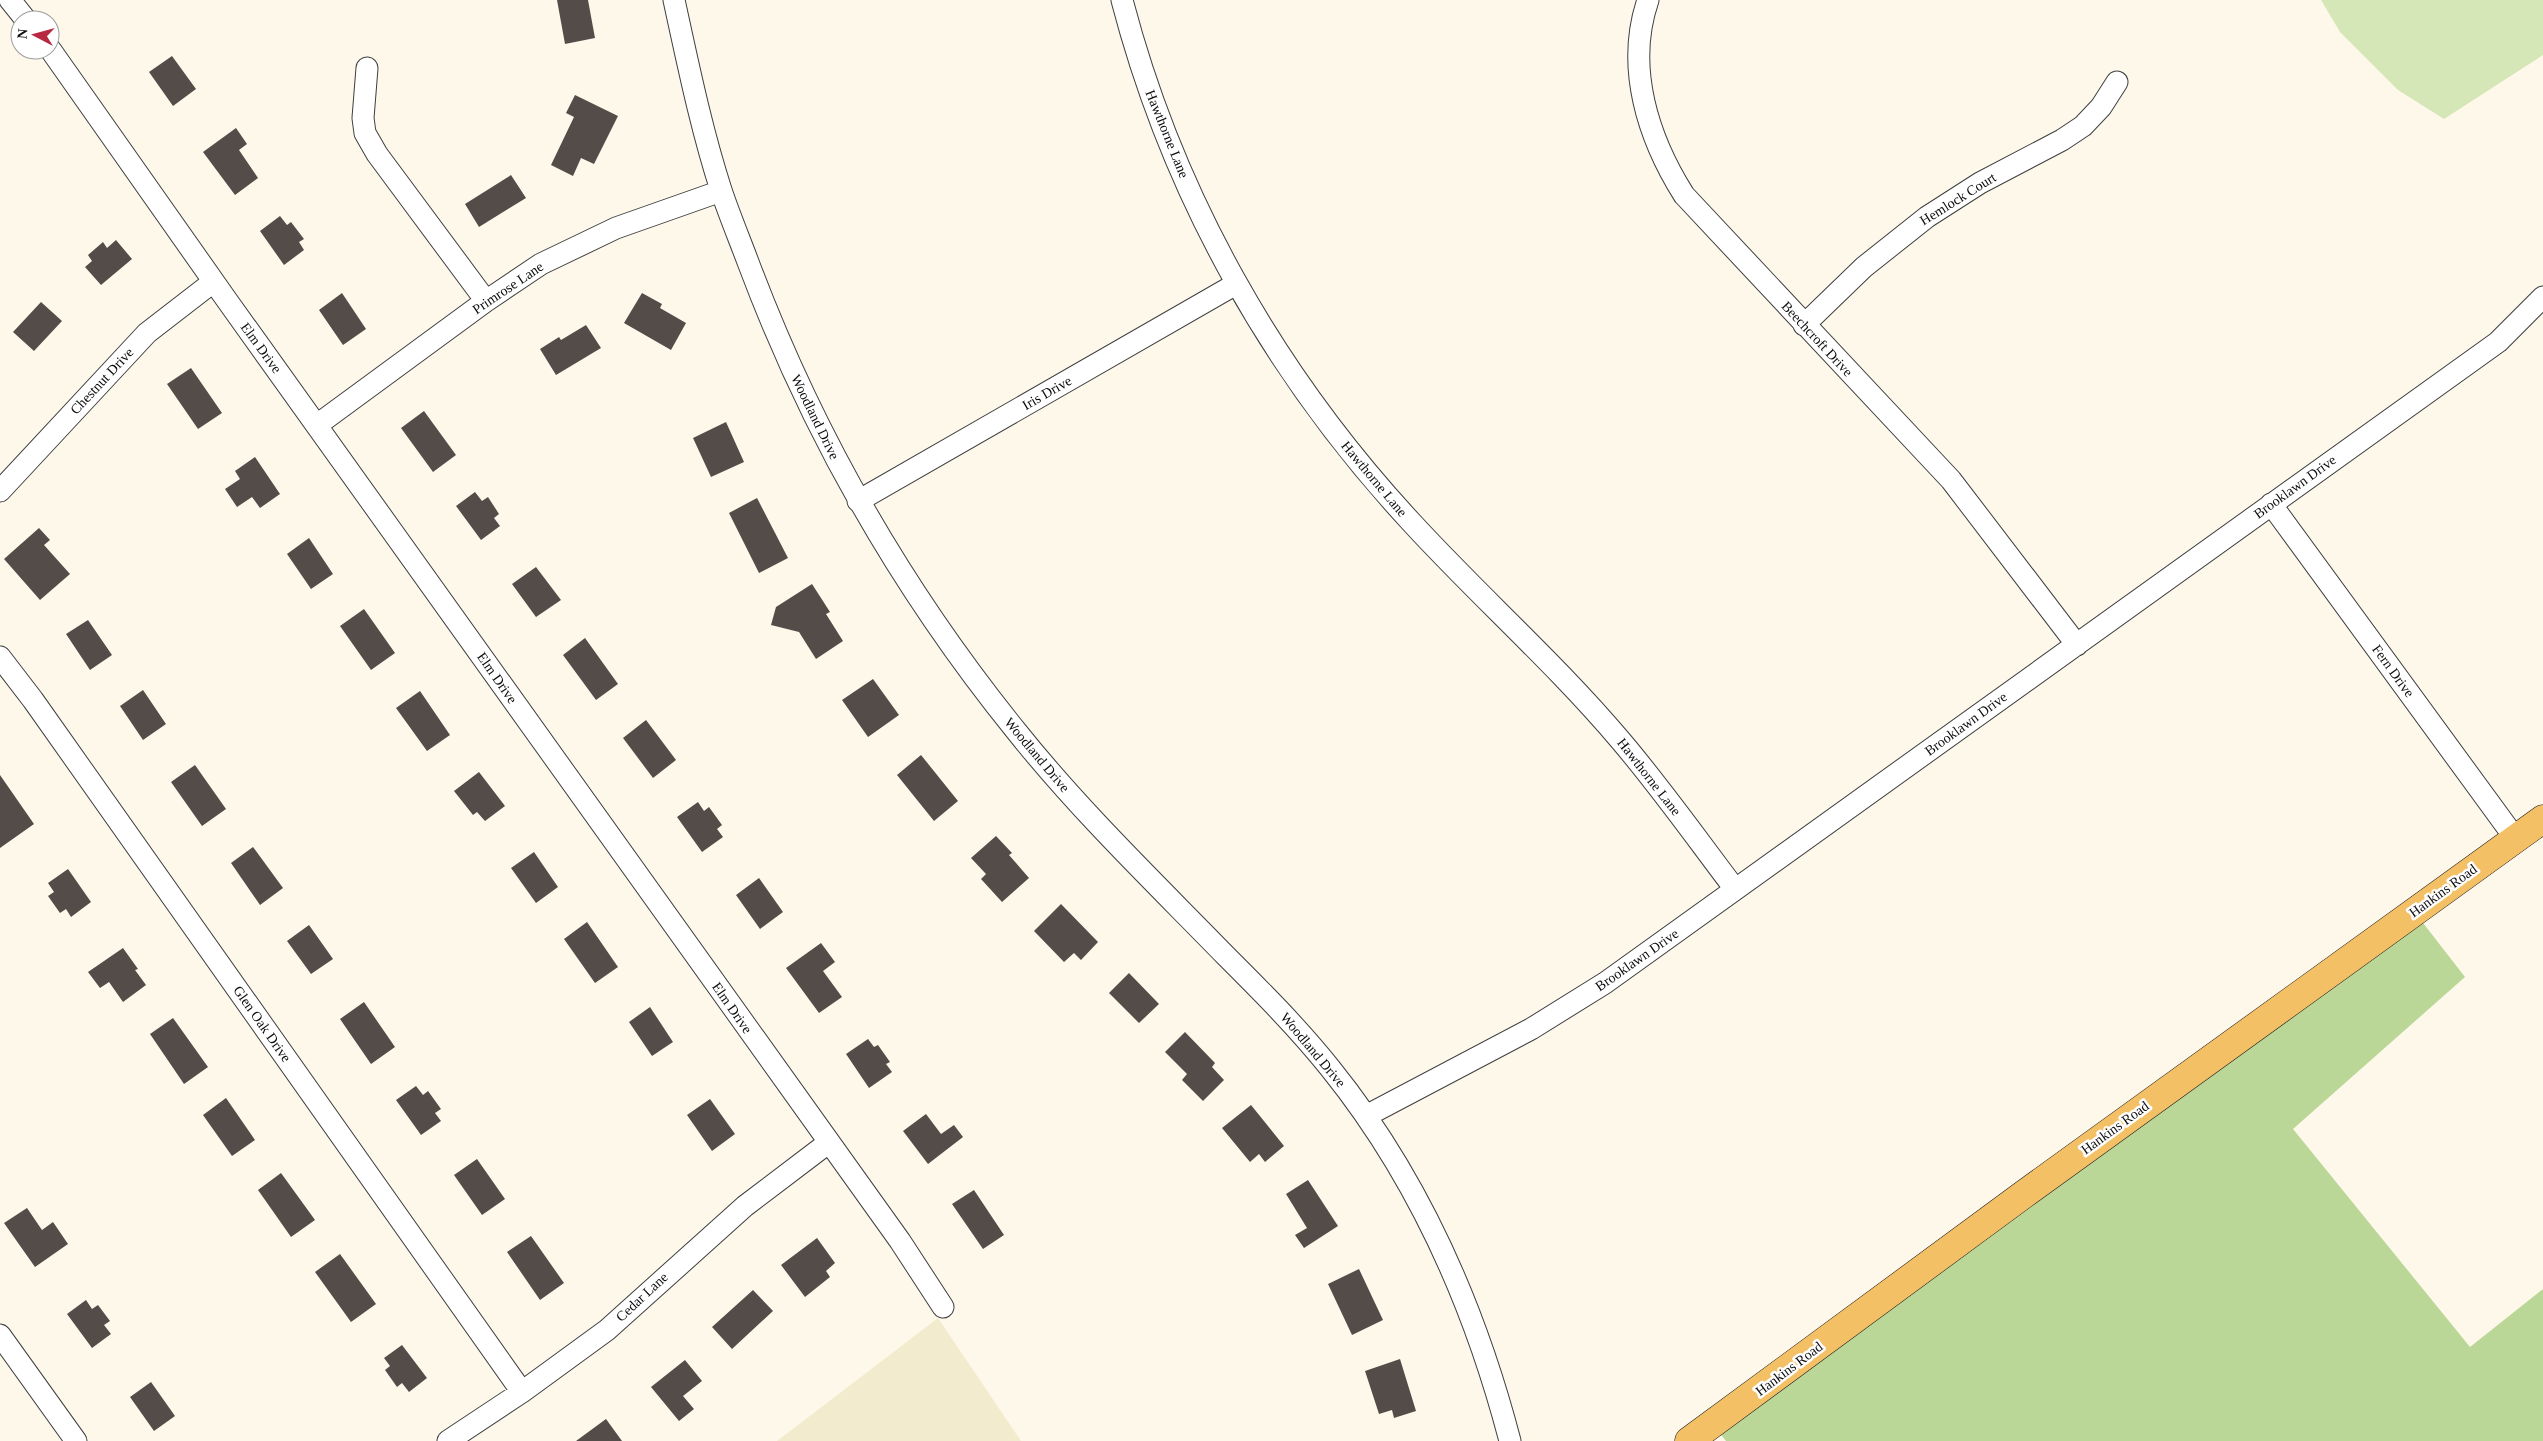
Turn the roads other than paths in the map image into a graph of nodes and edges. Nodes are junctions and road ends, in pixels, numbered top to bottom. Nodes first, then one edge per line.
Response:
1 (10, 0) edge
2 (674, 0) edge
3 (1122, 0) edge
4 (1648, 0) edge
5 (18, 10) edge
6 (58, 60) edge
7 (368, 68) dead end
8 (2117, 82) dead end
9 (721, 191) junction
10 (213, 282) junction
11 (1236, 284) junction
12 (2543, 297) edge
13 (486, 301) junction
14 (1804, 325) junction
15 (317, 425) junction
16 (0, 491) edge
17 (858, 501) junction
18 (2271, 504) junction
19 (2077, 645) junction
20 (0, 657) edge
21 (2543, 819) edge
22 (2515, 838) junction
23 (1735, 889) junction
24 (1366, 1116) junction
25 (828, 1143) junction
26 (942, 1307) dead end
27 (0, 1335) edge
28 (522, 1392) junction
29 (76, 1441) edge
30 (448, 1441) edge
31 (1510, 1441) edge
32 (1689, 1441) edge

1 - 5 street
2 - 9 street, Woodland Drive
3 - 11 street, Hawthorne Lane
4 - 14 street, Beechcroft Drive
6 - 10 street, Elm Drive
7 - 13 street
8 - 14 street, Hemlock Court
9 - 13 street, Primrose Lane
9 - 17 street, Woodland Drive
10 - 15 street, Elm Drive
10 - 16 street, Chestnut Drive
11 - 17 street, Iris Drive
11 - 23 street, Hawthorne Lane
12 - 18 street, Brooklawn Drive
13 - 15 street, Primrose Lane
14 - 19 street, Beechcroft Drive
15 - 25 street, Elm Drive
17 - 24 street, Woodland Drive
18 - 19 street, Brooklawn Drive
18 - 22 street, Fern Drive
19 - 23 street, Brooklawn Drive
20 - 28 street, Glen Oak Drive
21 - 22 main road, Hankins Road
22 - 32 main road, Hankins Road
23 - 24 street, Brooklawn Drive
24 - 31 street, Woodland Drive
25 - 26 street, Elm Drive
25 - 28 street, Cedar Lane
27 - 29 street
28 - 30 street, Cedar Lane

